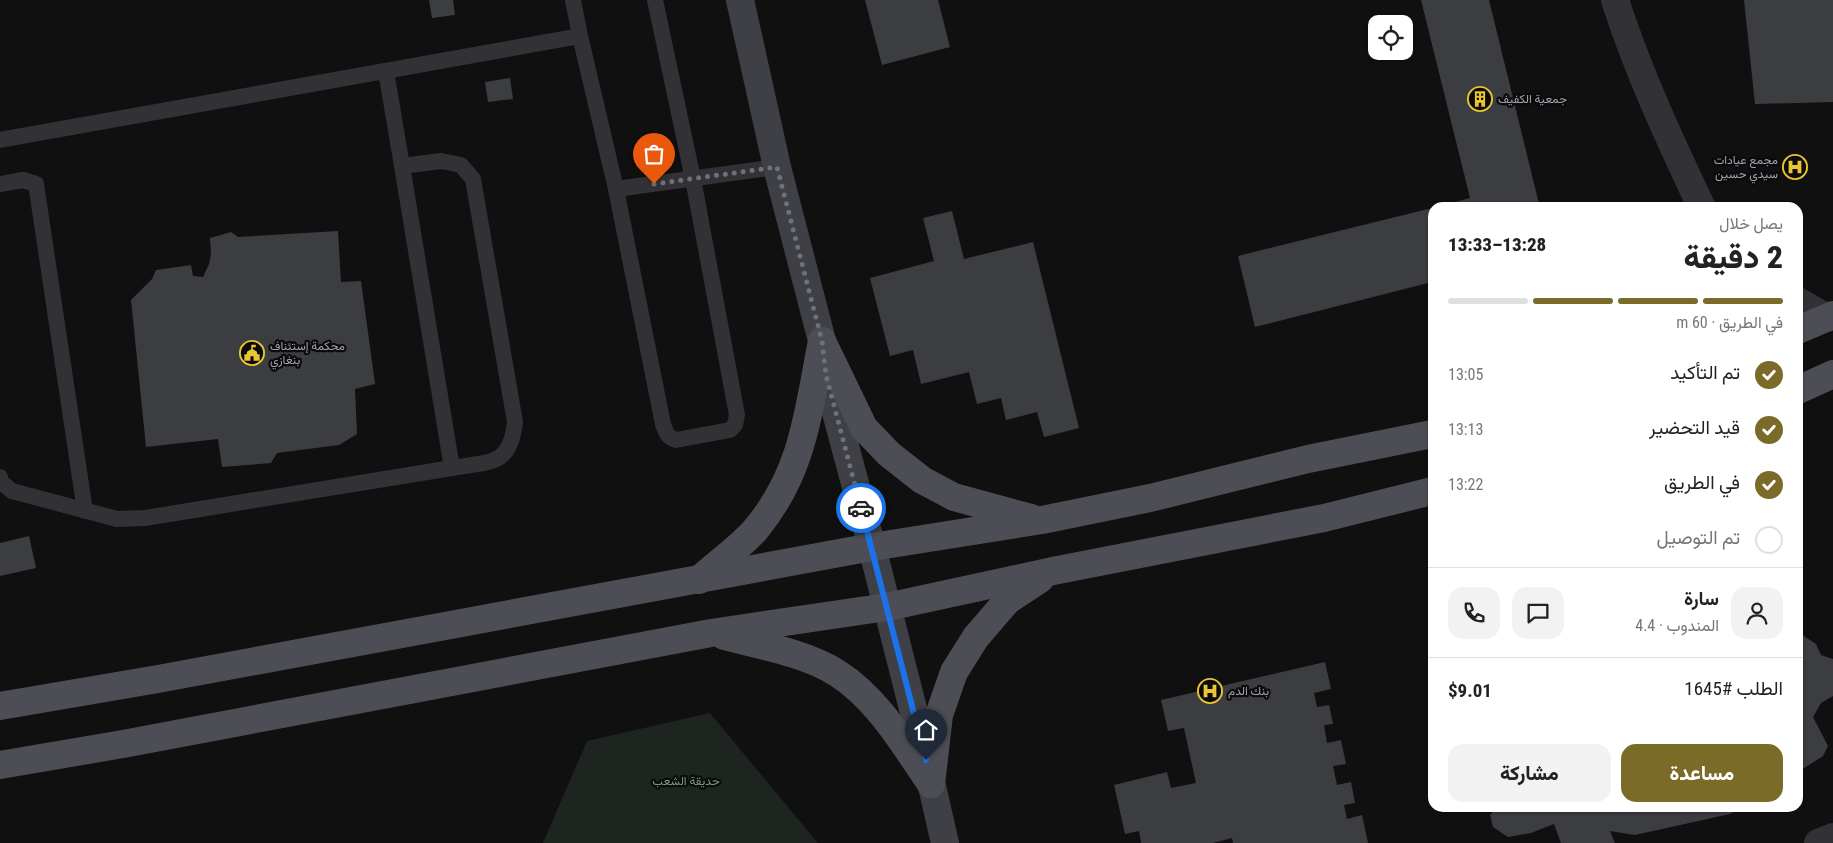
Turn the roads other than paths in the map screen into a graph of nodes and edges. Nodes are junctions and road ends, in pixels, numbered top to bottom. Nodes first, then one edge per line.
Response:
1 (573, 0) edge
2 (655, 0) edge
3 (740, 0) edge
4 (1615, 0) edge
5 (580, 36) junction
6 (386, 71) junction
7 (0, 140) edge
8 (402, 166) junction
9 (777, 167) junction
10 (692, 179) junction
11 (0, 184) edge
12 (616, 189) junction
13 (1699, 202) edge
14 (1803, 303) edge
15 (1830, 316) edge
16 (1803, 328) edge
17 (822, 341) junction
18 (1833, 374) edge
19 (1803, 388) edge
20 (1428, 435) edge
21 (452, 468) junction
22 (0, 477) edge
23 (1428, 492) edge
24 (85, 511) junction
25 (1042, 520) junction
26 (872, 547) junction
27 (1053, 571) junction
28 (698, 580) junction
29 (887, 607) junction
30 (711, 633) junction
31 (0, 706) edge
32 (0, 765) edge
33 (931, 784) junction
34 (1833, 837) edge
35 (945, 843) edge
36 (1818, 843) edge

1 - 5 lane
2 - 10 lane
3 - 9 main road
4 - 13 street
5 - 6 lane
5 - 12 lane
6 - 7 lane
6 - 8 lane
8 - 21 lane
8 - 21 lane
9 - 10 lane
9 - 17 main road
10 - 12 lane
10 - 12 lane
11 - 24 lane
14 - 15 street
15 - 16 main road
17 - 25 main road
17 - 26 main road
17 - 28 main road
18 - 19 main road
20 - 25 main road
21 - 24 lane
22 - 24 lane
23 - 27 main road
25 - 26 main road
26 - 28 main road
26 - 29 main road
27 - 29 main road
27 - 33 main road
28 - 31 main road
29 - 30 main road
29 - 33 main road
30 - 32 main road
30 - 33 main road
33 - 35 main road
34 - 36 street

